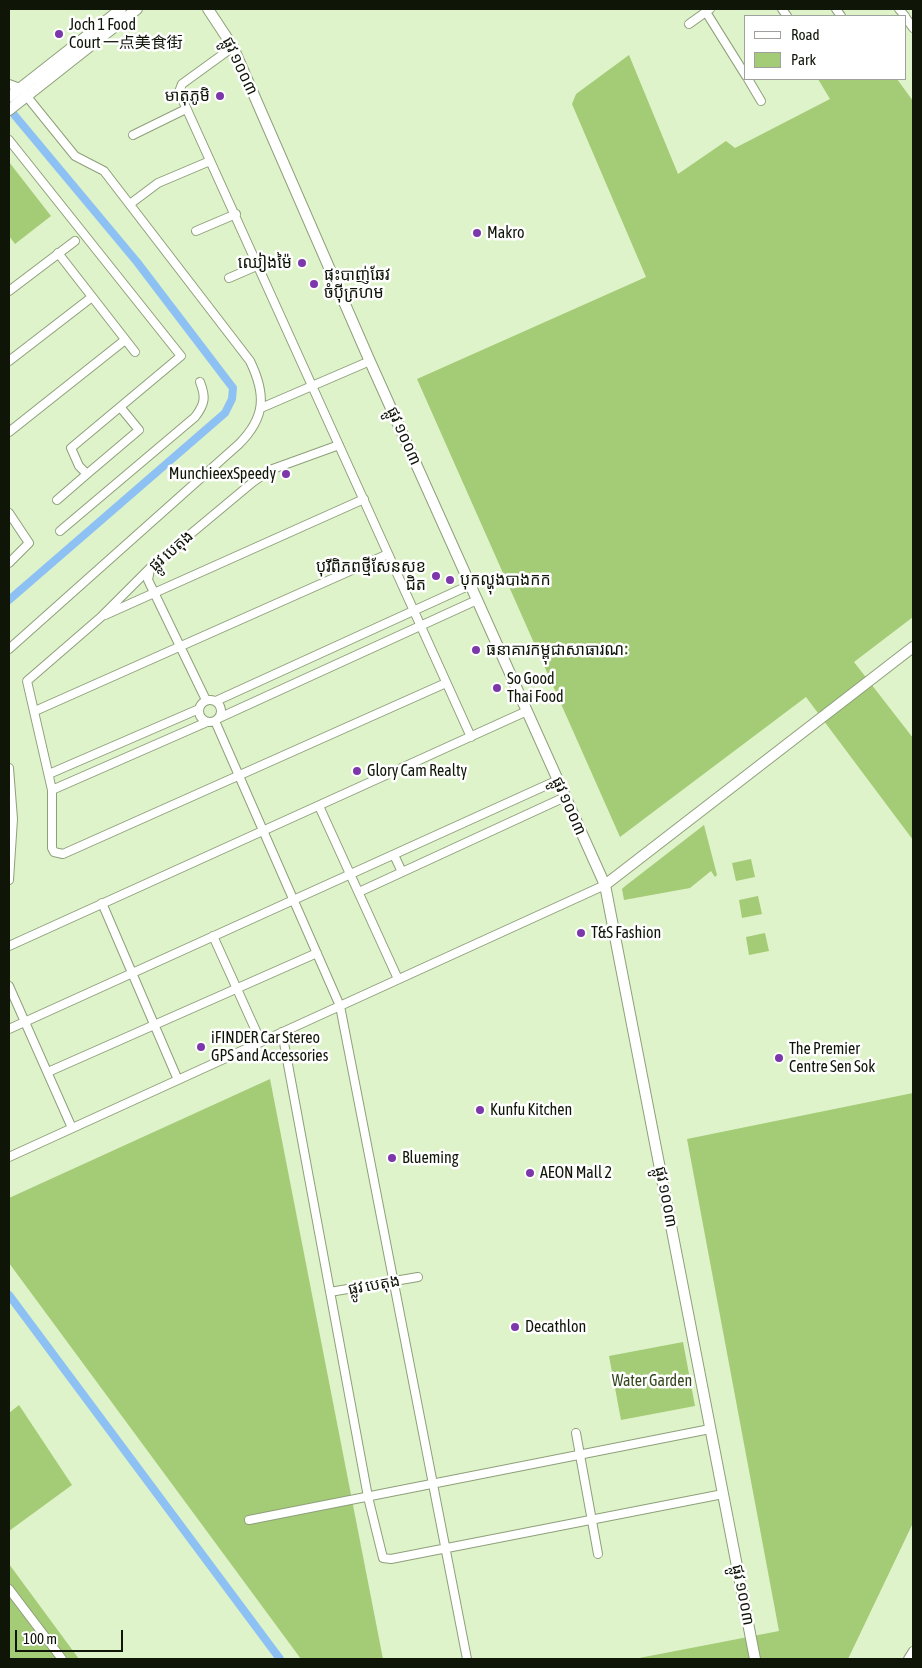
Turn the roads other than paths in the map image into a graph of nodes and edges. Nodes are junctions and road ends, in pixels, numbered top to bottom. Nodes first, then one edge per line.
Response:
1 (121, 9) edge
2 (137, 9) edge
3 (208, 9) edge
4 (708, 10) edge
5 (689, 24) dead end
6 (233, 47) junction
7 (744, 72) edge
8 (749, 80) edge
9 (17, 93) edge
10 (761, 100) dead end
11 (9, 110) edge
12 (186, 110) junction
13 (133, 135) dead end
14 (9, 140) edge
15 (210, 161) junction
16 (130, 204) junction
17 (236, 214) junction
18 (196, 231) dead end
19 (75, 241) dead end
20 (58, 253) junction
21 (259, 265) junction
22 (229, 278) dead end
23 (9, 291) edge
24 (92, 297) junction
25 (125, 340) junction
26 (134, 352) dead end
27 (9, 361) edge
28 (370, 361) junction
29 (200, 382) dead end
30 (313, 386) junction
31 (121, 408) junction
32 (261, 408) junction
33 (9, 432) edge
34 (340, 445) junction
35 (87, 474) junction
36 (56, 500) dead end
37 (364, 500) junction
38 (9, 513) edge
39 (60, 531) dead end
40 (388, 554) junction
41 (9, 563) edge
42 (151, 568) junction
43 (470, 585) junction
44 (156, 594) junction
45 (477, 600) junction
46 (414, 611) junction
47 (101, 617) junction
48 (420, 626) junction
49 (181, 647) junction
50 (913, 648) edge
51 (9, 649) edge
52 (446, 683) junction
53 (206, 700) junction
54 (216, 701) junction
55 (199, 709) junction
56 (35, 711) junction
57 (527, 711) junction
58 (214, 720) junction
59 (470, 737) junction
60 (9, 768) edge
61 (49, 774) junction
62 (238, 775) junction
63 (558, 780) junction
64 (52, 790) junction
65 (565, 797) junction
66 (319, 806) junction
67 (263, 831) junction
68 (394, 855) junction
69 (402, 872) junction
70 (351, 874) junction
71 (9, 880) edge
72 (605, 885) junction
73 (359, 892) junction
74 (293, 900) junction
75 (102, 903) junction
76 (213, 936) junction
77 (9, 946) edge
78 (316, 953) junction
79 (132, 973) junction
80 (398, 979) junction
81 (9, 986) edge
82 (236, 988) junction
83 (340, 1006) junction
84 (25, 1022) junction
85 (154, 1024) junction
86 (9, 1029) edge
87 (282, 1032) junction
88 (261, 1042) junction
89 (48, 1072) junction
90 (178, 1080) junction
91 (72, 1128) junction
92 (9, 1157) edge
93 (418, 1277) dead end
94 (392, 1282) junction
95 (330, 1292) junction
96 (710, 1429) junction
97 (576, 1433) dead end
98 (580, 1456) junction
99 (432, 1483) junction
100 (723, 1494) junction
101 (368, 1497) junction
102 (249, 1520) dead end
103 (592, 1520) junction
104 (445, 1547) junction
105 (598, 1554) dead end
106 (9, 1592) edge
107 (913, 1651) edge
108 (62, 1659) edge
109 (467, 1659) edge
110 (756, 1659) edge
111 (908, 1659) edge

1 - 9 main road
2 - 9 main road
3 - 6 main road, ផ្លូវ ១០០៣
4 - 5 street
4 - 7 street
6 - 12 street
6 - 28 main road, ផ្លូវ ១០០៣
8 - 10 street
9 - 11 main road
9 - 16 street
12 - 13 street
12 - 15 street
14 - 31 street
15 - 16 street
15 - 17 street
16 - 32 street
17 - 18 street
17 - 21 street
19 - 20 street
20 - 23 street
20 - 24 street
21 - 22 street
21 - 30 street
24 - 25 street
24 - 27 street
25 - 26 street
25 - 33 street
28 - 30 street
28 - 43 main road, ផ្លូវ ១០០៣
29 - 39 street
30 - 32 street
30 - 34 street
31 - 35 street
31 - 35 street
32 - 51 street
34 - 37 street
34 - 42 street, ផ្លូវ បេតុង
35 - 36 street
37 - 40 street
37 - 44 street
38 - 41 street
40 - 46 street
40 - 49 street
42 - 44 street
42 - 47 street, ផ្លូវ បេតុង
43 - 45 main road, ផ្លូវ ១០០៣
43 - 46 street
44 - 47 street
44 - 49 street
45 - 48 street
45 - 57 main road, ផ្លូវ ១០០៣
46 - 48 street
46 - 54 street
47 - 56 street, ផ្លូវ បេតុង
48 - 52 street
48 - 58 street
49 - 53 street
49 - 56 street
50 - 72 main road
52 - 59 street
52 - 62 street
53 - 54 street
53 - 55 street
54 - 58 street
55 - 58 street
55 - 61 street
56 - 61 street
57 - 59 street
57 - 63 main road, ផ្លូវ ១០០៣
58 - 62 street
58 - 64 street
59 - 66 street
60 - 71 street
61 - 64 street
62 - 64 street
62 - 67 street
63 - 65 main road, ផ្លូវ ១០០៣
63 - 68 street
65 - 69 street
65 - 72 main road, ផ្លូវ ១០០៣
66 - 67 street
66 - 70 street
67 - 74 street
67 - 75 street
68 - 69 street
68 - 70 street
69 - 73 street
70 - 73 street
70 - 74 street
72 - 80 street
72 - 96 main road, ផ្លូវ ១០០៣
73 - 80 street
74 - 76 street
74 - 78 street
75 - 77 street
75 - 79 street
76 - 79 street
76 - 82 street
78 - 82 street
78 - 83 street
79 - 84 street
79 - 85 street
80 - 83 street
81 - 84 street
82 - 85 street
82 - 88 street
83 - 87 street
83 - 94 street
84 - 86 street
84 - 89 street
85 - 89 street
85 - 90 street
87 - 88 street
87 - 95 street
88 - 90 street
89 - 91 street
90 - 91 street
91 - 92 street
93 - 94 street, ផ្លូវ បេតុង
94 - 95 street, ផ្លូវ បេតុង
94 - 99 street
95 - 101 street
96 - 98 street
96 - 100 main road, ផ្លូវ ១០០៣
97 - 98 street
98 - 99 street
98 - 103 street
99 - 101 street
99 - 104 street
100 - 103 street
100 - 110 main road, ផ្លូវ ១០០៣
101 - 102 street
101 - 104 street
103 - 104 street
103 - 105 street
104 - 109 street
106 - 108 street
107 - 111 street

